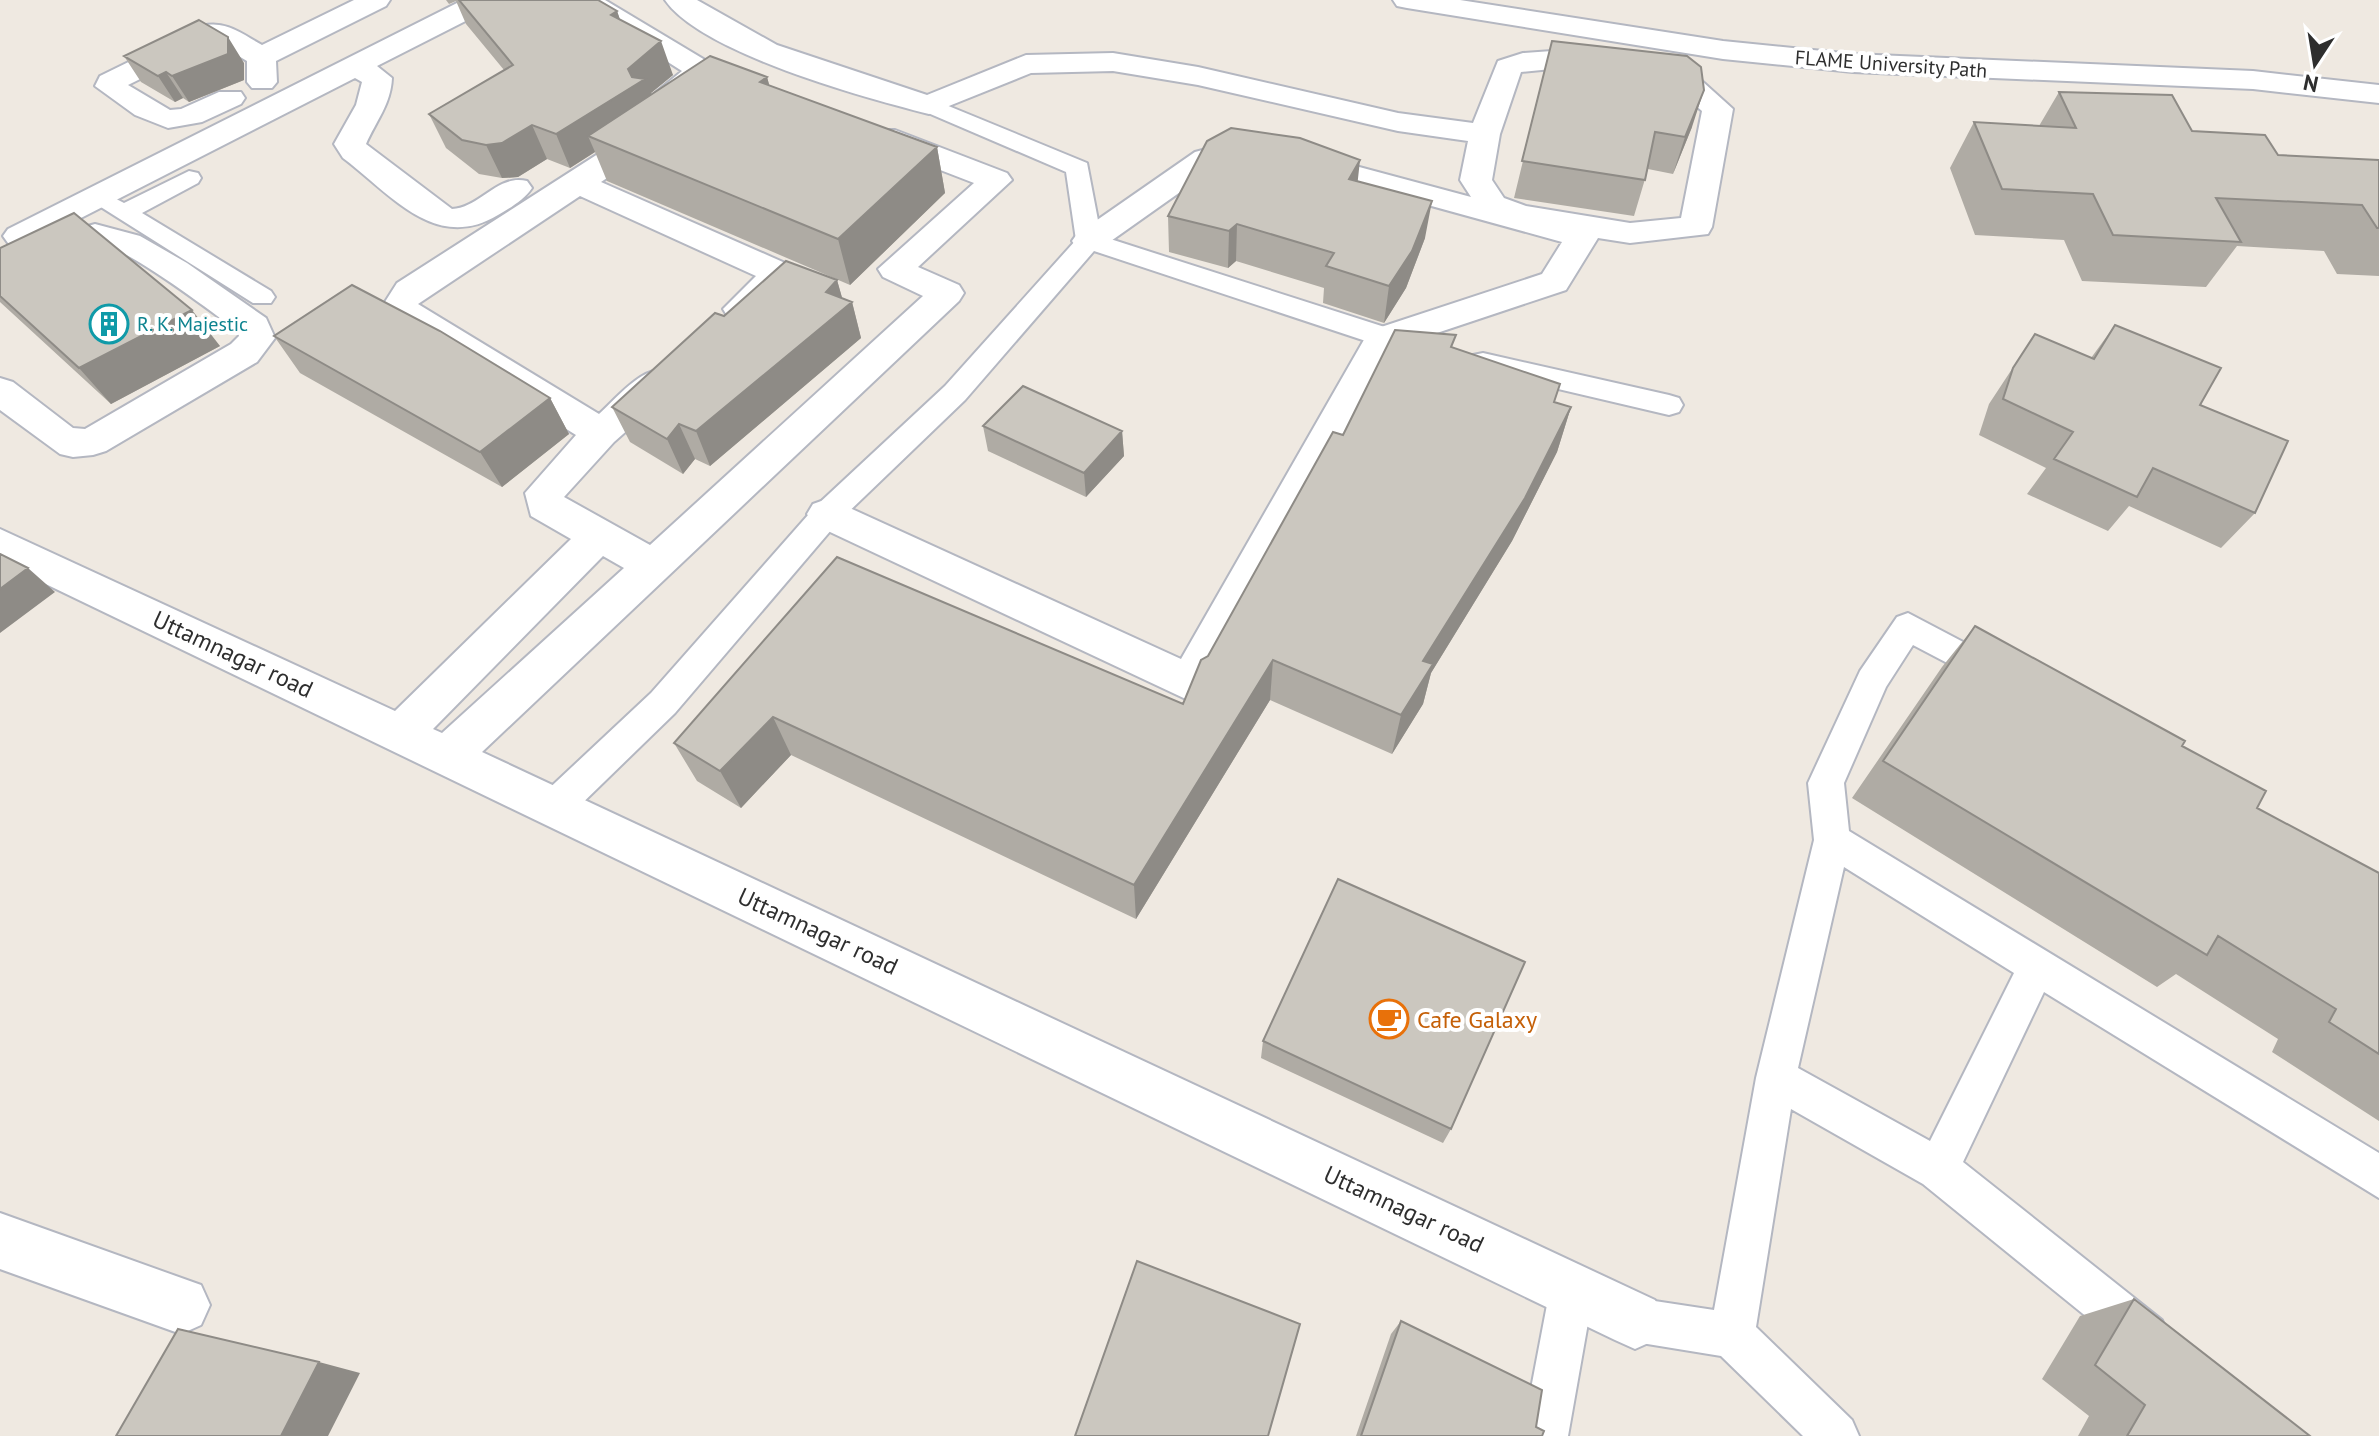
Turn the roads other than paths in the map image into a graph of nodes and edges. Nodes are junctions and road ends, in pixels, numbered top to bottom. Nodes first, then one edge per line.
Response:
1 (376, 0) edge
2 (485, 0) edge
3 (585, 0) edge
4 (679, 0) edge
5 (1407, 0) edge
6 (1548, 0) edge
7 (2353, 63) edge
8 (354, 65) junction
9 (733, 79) edge
10 (262, 84) junction
11 (2379, 94) edge
12 (929, 105) junction
13 (850, 124) edge
14 (1485, 134) junction
15 (189, 178) dead end
16 (578, 183) junction
17 (110, 205) junction
18 (1089, 241) junction
19 (0, 246) edge
20 (0, 280) edge
21 (262, 297) dead end
22 (1382, 339) junction
23 (0, 391) edge
24 (1669, 405) dead end
25 (601, 433) junction
26 (827, 514) junction
27 (598, 537) junction
28 (0, 544) edge
29 (653, 565) junction
30 (2019, 689) edge
31 (401, 733) junction
32 (448, 756) junction
33 (554, 807) junction
34 (1832, 840) junction
35 (2037, 966) junction
36 (1776, 1078) junction
37 (1938, 1169) junction
38 (2379, 1177) edge
39 (0, 1241) edge
40 (1572, 1289) junction
41 (181, 1305) dead end
42 (1635, 1320) joint
43 (1732, 1335) junction
44 (2172, 1357) edge
45 (1545, 1436) edge
46 (1836, 1436) edge

1 - 10 street
2 - 8 street
3 - 8 street
4 - 12 street
5 - 11 street, FLAME University Path
6 - 7 street, FLAME University Path
8 - 10 street
9 - 16 street
10 - 17 street
12 - 14 street
12 - 18 lane
13 - 29 street
14 - 14 street
15 - 17 lane
16 - 25 street
16 - 25 street
17 - 19 street
17 - 21 lane
18 - 22 lane
18 - 22 street
18 - 26 lane
20 - 23 street
22 - 24 lane
22 - 26 street
25 - 27 street
26 - 33 lane
27 - 29 street
27 - 31 street
28 - 31 street, Uttamnagar road
29 - 32 street
30 - 34 lane
31 - 32 street, Uttamnagar road
32 - 33 street, Uttamnagar road
33 - 40 street, Uttamnagar road
34 - 35 lane
34 - 36 lane
35 - 37 lane
35 - 38 lane
36 - 37 lane
36 - 43 lane
37 - 44 lane
39 - 41 street
40 - 42 street, Uttamnagar road
40 - 45 lane
42 - 43 lane
43 - 46 lane

